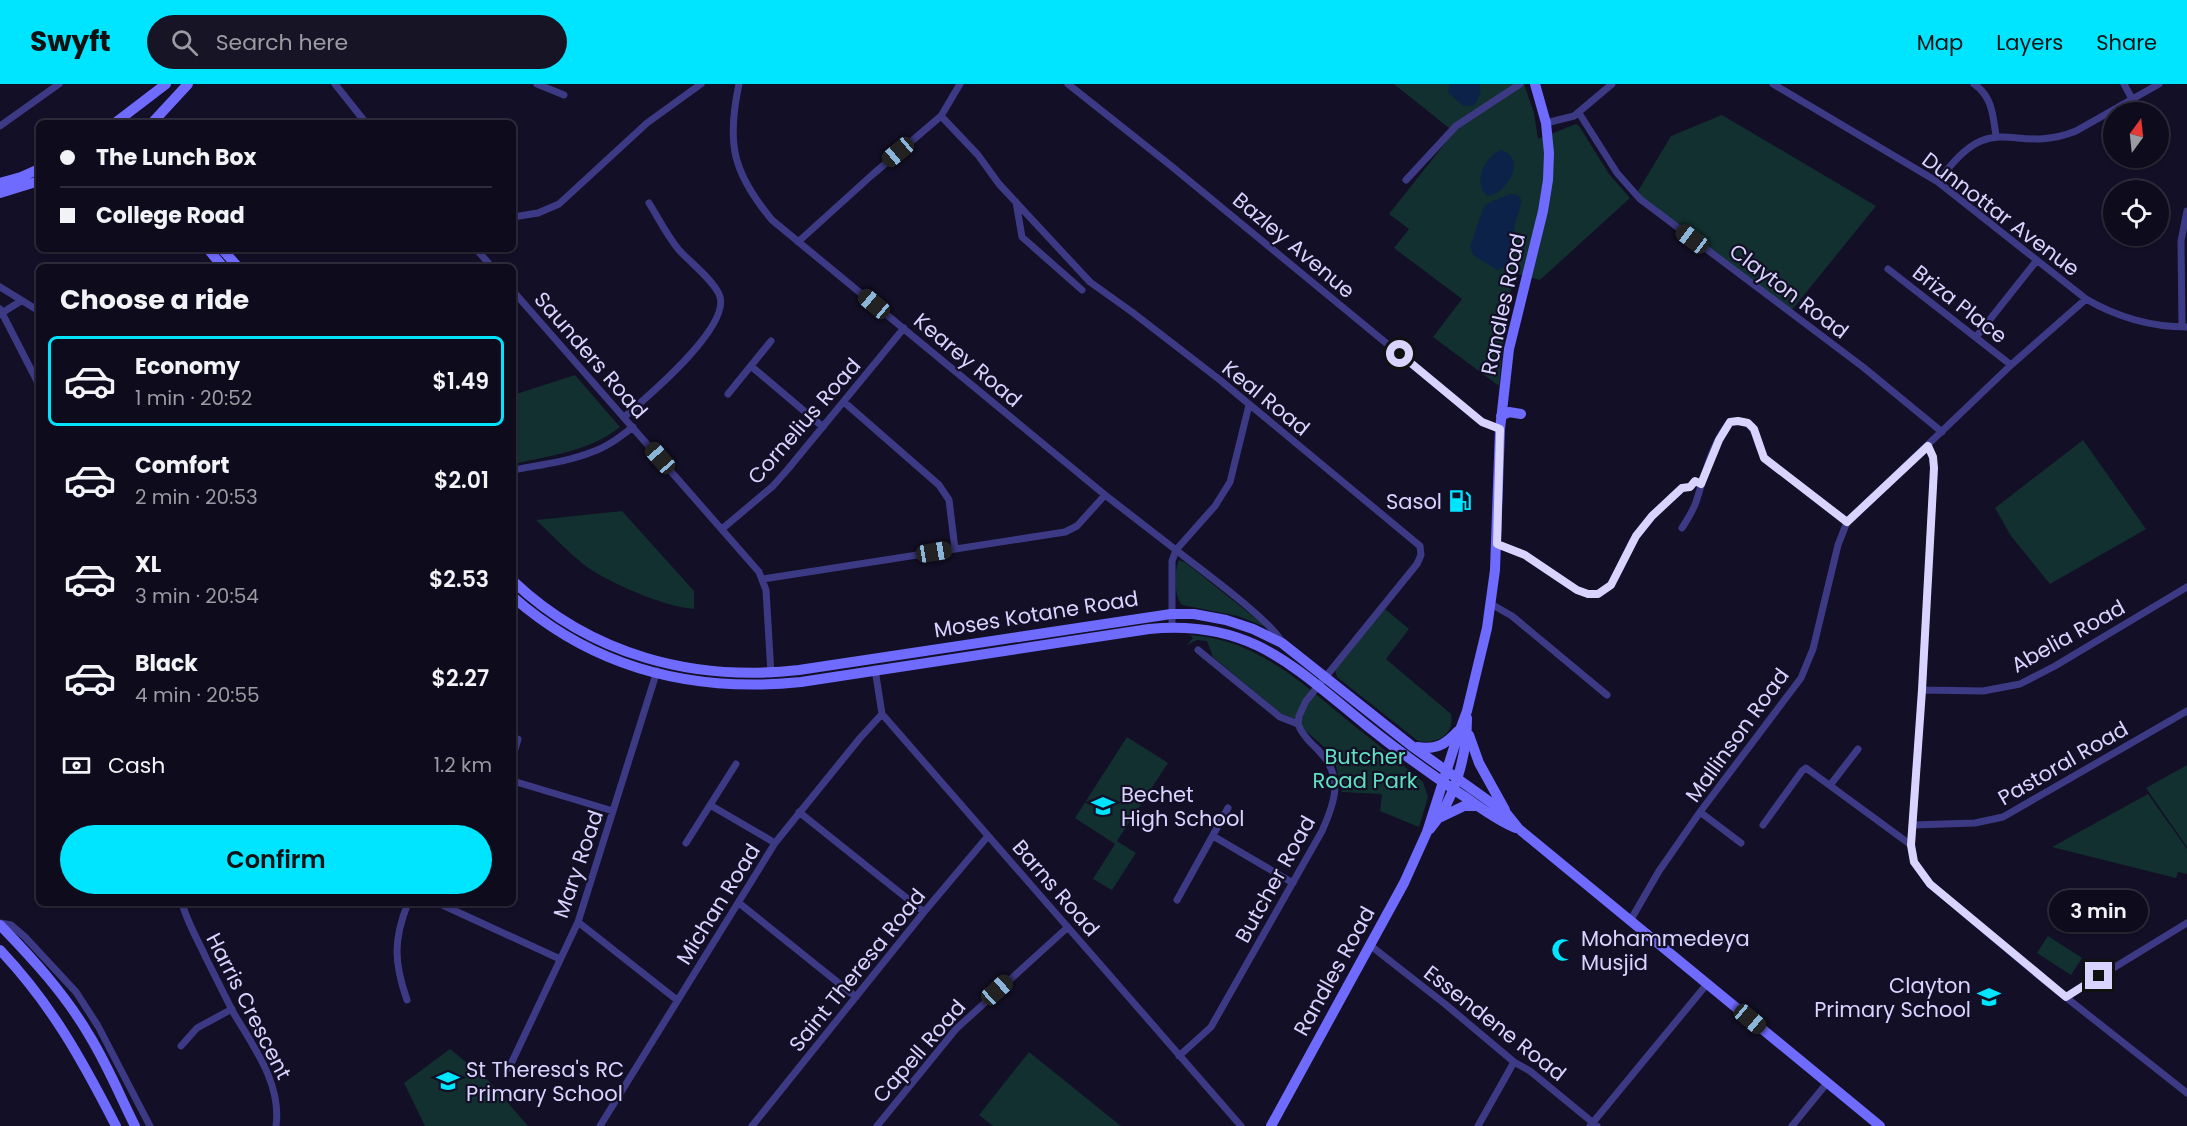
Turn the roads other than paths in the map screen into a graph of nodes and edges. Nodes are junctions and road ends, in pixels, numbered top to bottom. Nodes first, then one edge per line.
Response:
1 (59, 84) edge
2 (166, 84) edge
3 (188, 84) edge
4 (336, 84) edge
5 (537, 84) edge
6 (701, 84) edge
7 (737, 84) edge
8 (960, 84) edge
9 (1068, 84) edge
10 (1520, 84) edge
11 (1535, 84) edge
12 (1612, 84) edge
13 (1773, 84) edge
14 (1974, 84) edge
15 (2124, 84) edge
16 (2159, 84) edge
17 (564, 95) dead end
18 (2132, 99) junction
19 (1579, 113) junction
20 (941, 116) junction
21 (119, 120) edge
22 (155, 120) edge
23 (364, 120) edge
24 (1546, 123) junction
25 (0, 126) edge
26 (1996, 135) junction
27 (36, 170) edge
28 (1406, 180) dead end
29 (1938, 182) junction
30 (0, 183) edge
31 (36, 183) edge
32 (0, 193) edge
33 (1016, 202) junction
34 (649, 203) dead end
35 (2187, 211) edge
36 (516, 217) edge
37 (798, 242) junction
38 (210, 252) edge
39 (225, 252) edge
40 (479, 252) edge
41 (2037, 260) junction
42 (220, 264) edge
43 (235, 264) edge
44 (489, 264) edge
45 (1888, 268) dead end
46 (0, 287) edge
47 (1082, 290) dead end
48 (516, 294) edge
49 (2086, 299) junction
50 (21, 301) junction
51 (36, 309) edge
52 (1, 312) edge
53 (2185, 327) edge
54 (904, 328) junction
55 (1976, 337) junction
56 (771, 341) dead end
57 (2011, 365) junction
58 (752, 367) junction
59 (36, 378) edge
60 (728, 394) dead end
61 (844, 402) junction
62 (1249, 405) junction
63 (1521, 414) dead end
64 (1501, 416) junction
65 (624, 417) junction
66 (633, 427) junction
67 (823, 427) junction
68 (1500, 429) junction
69 (1942, 432) junction
70 (1928, 446) junction
71 (516, 469) edge
72 (1701, 484) junction
73 (1105, 495) junction
74 (1847, 522) junction
75 (1682, 528) dead end
76 (722, 529) junction
77 (1497, 544) junction
78 (955, 549) junction
79 (1176, 550) junction
80 (764, 579) junction
81 (516, 584) edge
82 (2187, 586) edge
83 (516, 599) edge
84 (1491, 604) junction
85 (1172, 614) junction
86 (1172, 626) junction
87 (1282, 643) junction
88 (1198, 650) dead end
89 (873, 658) junction
90 (659, 662) junction
91 (875, 670) junction
92 (771, 673) junction
93 (656, 674) junction
94 (1322, 681) junction
95 (771, 685) junction
96 (1922, 690) junction
97 (1607, 695) dead end
98 (2187, 711) edge
99 (882, 714) junction
100 (1298, 724) junction
101 (1464, 729) junction
102 (518, 739) dead end
103 (516, 746) edge
104 (1413, 747) junction
105 (1858, 749) dead end
106 (736, 764) dead end
107 (1446, 770) junction
108 (1457, 777) junction
109 (516, 782) edge
110 (1443, 782) junction
111 (1831, 784) junction
112 (1454, 790) junction
113 (710, 805) junction
114 (1477, 806) junction
115 (1228, 808) dead end
116 (613, 811) junction
117 (799, 812) junction
118 (1700, 812) junction
119 (1507, 814) junction
120 (1440, 817) junction
121 (1763, 825) dead end
122 (1913, 825) junction
123 (1519, 830) junction
124 (1427, 832) junction
125 (988, 836) junction
126 (1213, 836) junction
127 (686, 843) dead end
128 (775, 843) junction
129 (1741, 843) dead end
130 (1911, 845) junction
131 (1293, 883) junction
132 (1177, 900) dead end
133 (739, 903) junction
134 (183, 906) edge
135 (407, 906) edge
136 (445, 906) edge
137 (924, 912) junction
138 (1630, 921) junction
139 (578, 922) junction
140 (2187, 923) edge
141 (0, 924) edge
142 (1068, 927) junction
143 (1371, 946) junction
144 (0, 950) edge
145 (560, 959) junction
146 (1707, 984) junction
147 (856, 997) junction
148 (2066, 997) junction
149 (407, 1000) dead end
150 (677, 1000) junction
151 (232, 1009) junction
152 (181, 1046) dead end
153 (1179, 1056) junction
154 (1514, 1062) junction
155 (508, 1068) dead end
156 (1827, 1083) junction
157 (2187, 1094) edge
158 (1593, 1125) edge
159 (116, 1126) edge
160 (135, 1126) edge
161 (150, 1126) edge
162 (276, 1126) edge
163 (600, 1126) edge
164 (752, 1126) edge
165 (878, 1126) edge
166 (1241, 1126) edge
167 (1271, 1126) edge
168 (1478, 1126) edge
169 (1792, 1126) edge
170 (1880, 1126) edge

1 - 25 street
2 - 21 street
3 - 22 street
4 - 23 street
5 - 17 street
6 - 36 street
7 - 37 street, Kearey Road
8 - 20 street
9 - 68 street, Bazley Avenue
10 - 28 street
11 - 24 street, Randles Road
12 - 19 street
13 - 29 street, Dunnottar Avenue
14 - 26 street
15 - 18 street
16 - 18 street
18 - 26 street
19 - 24 street
19 - 69 street, Clayton Road
20 - 33 street, Keal Road
20 - 37 street
24 - 64 street, Randles Road
26 - 29 street
27 - 30 street
29 - 41 street, Dunnottar Avenue
31 - 32 street
33 - 47 street
33 - 62 street, Keal Road
34 - 65 street
35 - 53 street
37 - 54 street, Kearey Road
38 - 42 street
39 - 43 street
40 - 44 street
41 - 49 street, Dunnottar Avenue
41 - 55 street
45 - 55 street, Briza Place
46 - 50 street
48 - 65 street, Saunders Road
49 - 53 street, Dunnottar Avenue
49 - 57 street, Mallinson Road
50 - 51 street
50 - 52 street
52 - 59 street
54 - 61 street, Cornelius Road
54 - 73 street, Kearey Road
55 - 57 street, Briza Place
56 - 58 street
57 - 69 street, Mallinson Road
58 - 60 street
58 - 67 street
61 - 67 street, Cornelius Road
61 - 78 street
62 - 79 street
62 - 94 street, Keal Road
63 - 64 street
64 - 68 street, Randles Road
65 - 66 street, Saunders Road
66 - 71 street
66 - 76 street, Saunders Road
67 - 76 street, Cornelius Road
68 - 77 street, Randles Road
69 - 70 street, Mallinson Road
70 - 74 street, Mallinson Road
70 - 96 street
72 - 74 street
72 - 75 street
72 - 77 street
73 - 78 street
73 - 79 street, Kearey Road
74 - 118 street, Mallinson Road
76 - 80 street, Saunders Road
77 - 84 street, Randles Road
78 - 80 street
79 - 85 street
79 - 87 street, Kearey Road
80 - 92 street
81 - 90 street, Moses Kotane Road
82 - 96 street, Abelia Road
83 - 93 street, Moses Kotane Road
84 - 97 street
84 - 101 street, Randles Road
85 - 86 street
85 - 87 street, Moses Kotane Road
85 - 89 street, Moses Kotane Road
86 - 91 street, Moses Kotane Road
86 - 94 street, Moses Kotane Road
87 - 94 street, Moses Kotane Road
88 - 100 street, Butcher Road
89 - 91 street
89 - 92 street, Moses Kotane Road
90 - 92 street, Moses Kotane Road
90 - 93 street, Mary Road
91 - 95 street, Moses Kotane Road
91 - 99 street
92 - 95 street
93 - 95 street, Moses Kotane Road
93 - 116 street, Mary Road
94 - 100 street, Keal Road
94 - 104 street, Moses Kotane Road
94 - 110 street, Moses Kotane Road
96 - 122 street
98 - 122 street, Pastoral Road
99 - 117 street, Michan Road
99 - 125 street, Barns Road
100 - 131 street, Butcher Road
101 - 104 street
101 - 107 street, Randles Road
101 - 108 street, Randles Road
101 - 119 street
102 - 103 street
104 - 107 street, Moses Kotane Road
105 - 111 street
106 - 113 street
107 - 108 street, Moses Kotane Road
107 - 110 street, Randles Road
108 - 112 street, Randles Road
108 - 119 street, Moses Kotane Road
109 - 116 street
110 - 112 street, Moses Kotane Road
110 - 124 street, Randles Road
111 - 121 street
111 - 130 street
112 - 114 street, Moses Kotane Road
112 - 120 street, Randles Road
113 - 127 street
113 - 128 street
114 - 120 street
114 - 123 street, Moses Kotane Road
115 - 126 street
116 - 139 street, Mary Road
117 - 128 street, Michan Road
117 - 137 street
118 - 129 street
118 - 138 street, Mallinson Road
119 - 123 street, Moses Kotane Road
120 - 124 street, Randles Road
122 - 130 street
123 - 138 street, Moses Kotane Road
124 - 143 street, Randles Road
125 - 137 street, Saint Theresa Road
125 - 142 street, Barns Road
126 - 131 street
126 - 132 street
128 - 133 street, Michan Road
130 - 148 street
131 - 153 street, Butcher Road
133 - 147 street
133 - 150 street, Michan Road
134 - 151 street, Harris Crescent
135 - 149 street
136 - 145 street
137 - 147 street, Saint Theresa Road
138 - 146 street, Moses Kotane Road
139 - 145 street, Mary Road
139 - 150 street
140 - 148 street
141 - 160 street
141 - 161 street
142 - 153 street, Barns Road
142 - 165 street, Capell Road
143 - 154 street, Essendene Road
143 - 167 street, Randles Road
144 - 159 street
145 - 155 street, Mary Road
146 - 156 street, Moses Kotane Road
146 - 158 street
147 - 164 street, Saint Theresa Road
148 - 157 street
150 - 163 street, Michan Road
151 - 152 street
151 - 162 street, Harris Crescent
153 - 166 street, Barns Road
154 - 158 street, Essendene Road
154 - 168 street
156 - 169 street
156 - 170 street, Moses Kotane Road

